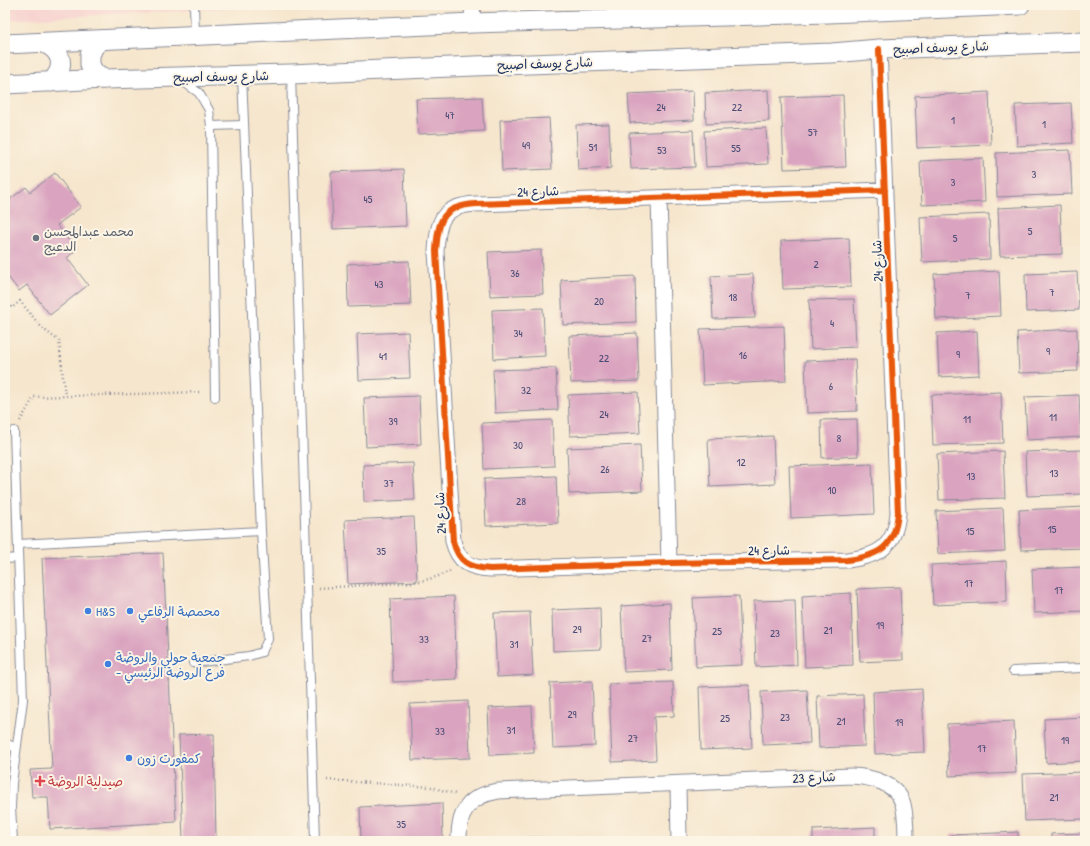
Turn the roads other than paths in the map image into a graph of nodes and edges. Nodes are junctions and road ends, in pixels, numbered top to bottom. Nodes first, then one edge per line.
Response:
1 (194, 5) edge
2 (1020, 5) edge
3 (472, 14) edge
4 (195, 36) junction
5 (102, 40) junction
6 (1085, 42) edge
7 (44, 43) junction
8 (5, 44) edge
9 (879, 49) junction
10 (291, 74) junction
11 (242, 75) junction
12 (177, 77) junction
13 (104, 79) junction
14 (51, 82) junction
15 (5, 84) edge
16 (244, 125) junction
17 (211, 126) junction
18 (885, 190) junction
19 (659, 198) junction
20 (215, 397) dead end
21 (14, 431) road end
22 (261, 531) junction
23 (18, 544) junction
24 (18, 558) junction
25 (5, 559) edge
26 (669, 563) junction
27 (193, 662) dead end
28 (1084, 668) edge
29 (1013, 671) dead end
30 (5, 743) edge
31 (16, 748) junction
32 (678, 784) junction
33 (13, 841) edge
34 (315, 841) edge
35 (459, 841) edge
36 (679, 841) edge
37 (906, 841) edge

1 - 4 lane
2 - 3 street
3 - 4 street
4 - 5 street
5 - 7 street
5 - 13 street
6 - 9 street, شارع يوسف اصبيح
7 - 8 street
7 - 14 street
9 - 10 street, شارع يوسف اصبيح
9 - 18 street, شارع 24
10 - 11 street, شارع يوسف اصبيح
10 - 34 lane
11 - 12 street, شارع يوسف اصبيح
11 - 16 lane
12 - 13 street, شارع يوسف اصبيح
12 - 17 lane
13 - 14 street, شارع يوسف اصبيح
14 - 15 street, شارع يوسف اصبيح
16 - 17 lane
16 - 22 lane
17 - 20 lane
18 - 19 street, شارع 24
18 - 26 street, شارع 24
19 - 26 street
19 - 26 street, شارع 24
21 - 23 lane
22 - 23 lane
22 - 27 lane
23 - 24 lane
24 - 25 lane
24 - 31 lane
28 - 29 lane
30 - 31 lane
31 - 33 lane
32 - 35 street, شارع 23
32 - 36 street
32 - 37 street, شارع 23

